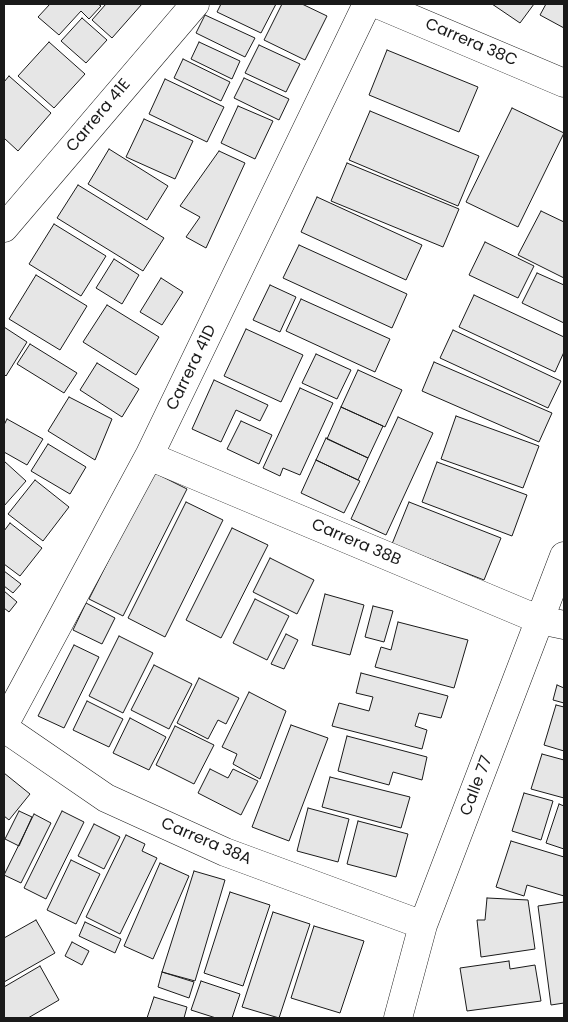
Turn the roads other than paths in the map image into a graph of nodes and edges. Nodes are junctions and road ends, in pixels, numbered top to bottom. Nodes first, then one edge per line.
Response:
1 (195, 4) edge
2 (367, 4) edge
3 (377, 4) edge
4 (564, 83) edge
5 (4, 228) edge
6 (149, 456) junction
7 (564, 556) edge
8 (552, 623) edge
9 (4, 727) edge
10 (423, 925) junction
11 (398, 1018) edge

1 - 5 street, Carrera 41E
2 - 6 street, Carrera 41D
3 - 4 street, Carrera 38C
6 - 8 street, Carrera 38B
6 - 9 street, Carrera 41D
7 - 8 street, Calle 77
8 - 10 street, Calle 77
9 - 10 street, Carrera 38A
10 - 11 street, Calle 77

